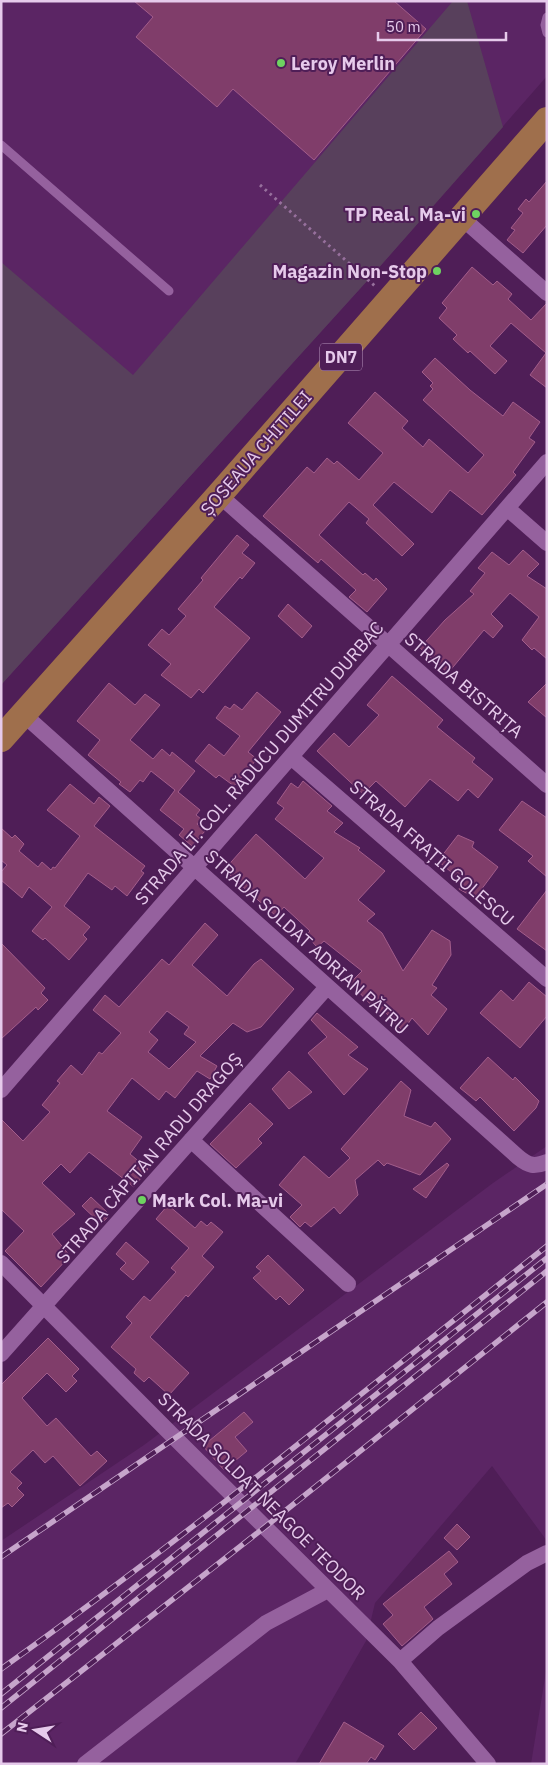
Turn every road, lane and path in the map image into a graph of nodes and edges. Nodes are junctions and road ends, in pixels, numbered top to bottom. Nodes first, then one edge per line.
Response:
1 (547, 17) edge
2 (547, 33) edge
3 (547, 120) edge
4 (1, 145) edge
5 (260, 185) dead end
6 (462, 218) junction
7 (169, 291) dead end
8 (547, 292) edge
9 (390, 300) junction
10 (547, 462) edge
11 (219, 495) junction
12 (507, 508) junction
13 (547, 542) edge
14 (389, 645) junction
15 (22, 714) junction
16 (1, 739) edge
17 (291, 757) junction
18 (547, 785) edge
19 (194, 868) junction
20 (547, 979) edge
21 (327, 986) junction
22 (1, 1090) edge
23 (191, 1140) junction
24 (547, 1162) edge
25 (1, 1263) edge
26 (348, 1284) dead end
27 (45, 1306) junction
28 (1, 1354) edge
29 (547, 1553) edge
30 (328, 1590) junction
31 (400, 1661) junction
32 (85, 1764) edge
33 (488, 1764) edge

1 - 2 lane
3 - 6 main road, ȘOSEAUA CHITILEI / DN7
4 - 7 lane
5 - 9 path
6 - 8 street
6 - 9 main road, ȘOSEAUA CHITILEI / DN7
9 - 11 main road, ȘOSEAUA CHITILEI / DN7
10 - 12 street, STRADA LT. COL. RĂDUCU DUMITRU DURBAC
11 - 14 street, STRADA BISTRIȚA
11 - 15 main road, ȘOSEAUA CHITILEI / DN7
12 - 13 street
12 - 14 street, STRADA LT. COL. RĂDUCU DUMITRU DURBAC
14 - 17 street, STRADA LT. COL. RĂDUCU DUMITRU DURBAC
14 - 18 street, STRADA BISTRIȚA
15 - 16 main road, ȘOSEAUA CHITILEI / DN7
15 - 19 street, STRADA SOLDAT ADRIAN PĂTRU
17 - 19 street, STRADA LT. COL. RĂDUCU DUMITRU DURBAC
17 - 20 street, STRADA FRAȚII GOLESCU
19 - 21 street, STRADA SOLDAT ADRIAN PĂTRU
19 - 22 street, STRADA LT. COL. RĂDUCU DUMITRU DURBAC
21 - 23 street, STRADA CĂPITAN RADU DRAGOȘ
21 - 24 street, STRADA SOLDAT ADRIAN PĂTRU
23 - 26 street
23 - 27 street, STRADA CĂPITAN RADU DRAGOȘ
25 - 27 street, STRADA SOLDAT NEAGOE TEODOR
27 - 28 street, STRADA CĂPITAN RADU DRAGOȘ
27 - 30 street, STRADA SOLDAT NEAGOE TEODOR
29 - 31 street
30 - 31 street, STRADA SOLDAT NEAGOE TEODOR
30 - 32 street
31 - 33 street, STRADA SOLDAT NEAGOE TEODOR

